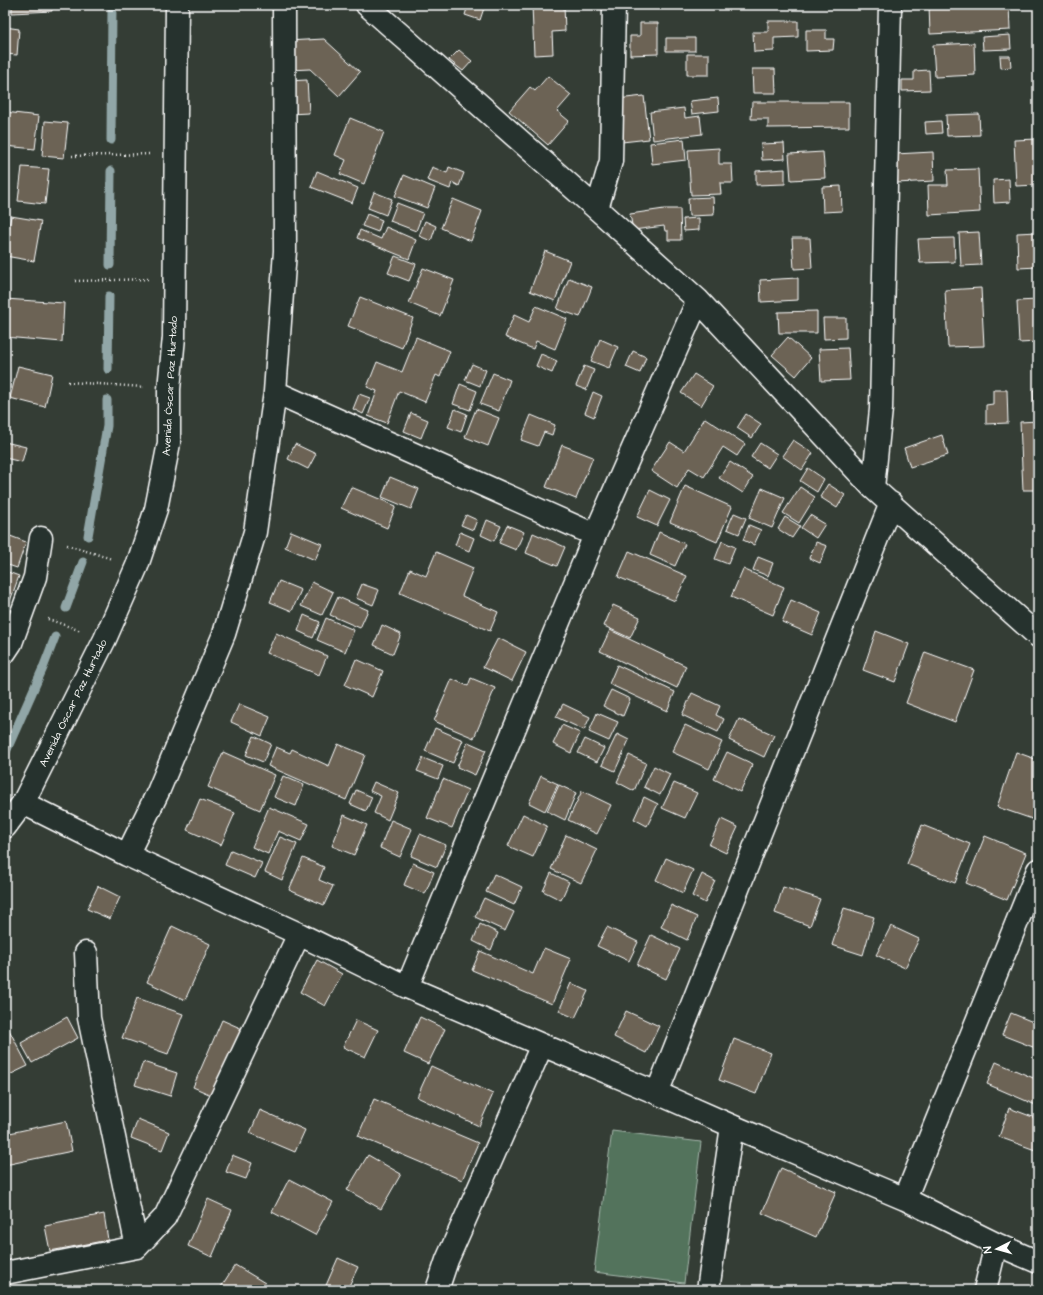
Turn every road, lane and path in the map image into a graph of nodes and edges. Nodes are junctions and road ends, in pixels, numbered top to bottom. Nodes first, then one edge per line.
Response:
1 (177, 5) edge
2 (284, 5) edge
3 (367, 5) edge
4 (614, 5) edge
5 (890, 5) edge
6 (176, 153) junction
7 (72, 156) dead end
8 (597, 209) junction
9 (175, 278) junction
10 (75, 281) dead end
11 (698, 300) junction
12 (68, 382) dead end
13 (169, 389) junction
14 (275, 392) junction
15 (872, 488) junction
16 (891, 503) junction
17 (594, 535) junction
18 (41, 538) joint
19 (137, 566) junction
20 (23, 611) junction
21 (1038, 636) edge
22 (105, 639) junction
23 (5, 652) edge
24 (23, 803) junction
25 (5, 827) edge
26 (127, 856) junction
27 (1038, 870) edge
28 (299, 934) junction
29 (86, 953) dead end
30 (408, 987) junction
31 (542, 1045) junction
32 (658, 1093) junction
33 (732, 1126) junction
34 (905, 1199) junction
35 (996, 1244) junction
36 (137, 1247) junction
37 (1038, 1262) edge
38 (5, 1273) edge
39 (437, 1290) edge
40 (708, 1290) edge
41 (985, 1290) edge

1 - 6 street, Avenida Óscar Paz Hurtado
2 - 14 street
3 - 8 street
4 - 8 street
5 - 15 street
6 - 7 path
6 - 9 street, Avenida Óscar Paz Hurtado
8 - 11 street
9 - 10 path
9 - 13 street, Avenida Óscar Paz Hurtado
11 - 15 street
11 - 17 street
12 - 13 path
13 - 19 street, Avenida Óscar Paz Hurtado
14 - 17 street
14 - 26 street
15 - 16 street
16 - 21 street
16 - 32 street
17 - 30 street
18 - 19 path
18 - 20 street
19 - 22 street, Avenida Óscar Paz Hurtado
20 - 22 path
20 - 23 street
22 - 24 street, Avenida Óscar Paz Hurtado
24 - 25 street, Avenida Óscar Paz Hurtado
24 - 26 street
26 - 28 street
27 - 34 street
28 - 30 street
28 - 36 street
29 - 36 street
30 - 31 street
31 - 32 street
31 - 39 street
32 - 33 street
33 - 34 street
33 - 40 street
34 - 35 street
35 - 37 street
35 - 41 street
36 - 38 street

